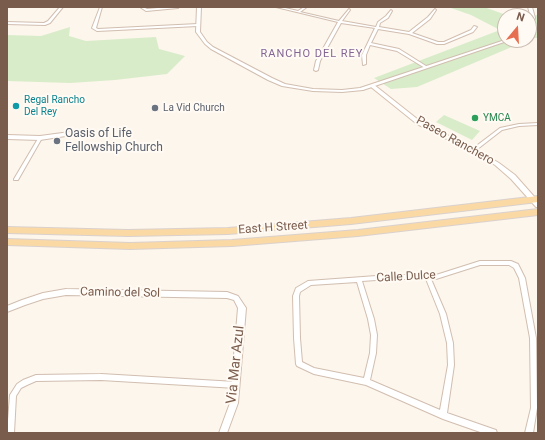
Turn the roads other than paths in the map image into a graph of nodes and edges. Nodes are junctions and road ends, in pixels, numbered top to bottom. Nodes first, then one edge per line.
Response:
1 (62, 7) edge
2 (101, 7) edge
3 (141, 7) edge
4 (178, 7) edge
5 (199, 7) edge
6 (277, 7) edge
7 (306, 7) edge
8 (349, 10) dead end
9 (435, 10) dead end
10 (391, 11) dead end
11 (298, 12) junction
12 (340, 22) junction
13 (7, 23) edge
14 (198, 25) junction
15 (475, 27) dead end
16 (377, 28) junction
17 (410, 33) junction
18 (370, 44) junction
19 (497, 44) edge
20 (364, 64) dead end
21 (425, 67) junction
22 (316, 70) dead end
23 (373, 86) junction
24 (538, 124) edge
25 (70, 134) dead end
26 (7, 137) edge
27 (40, 138) junction
28 (474, 150) junction
29 (16, 179) dead end
30 (537, 207) edge
31 (7, 230) edge
32 (7, 242) edge
33 (428, 278) junction
34 (359, 280) junction
35 (236, 298) joint
36 (7, 309) edge
37 (536, 339) edge
38 (366, 382) junction
39 (236, 385) junction
40 (443, 415) junction
41 (10, 433) edge
42 (223, 433) edge
43 (493, 433) edge
44 (529, 433) edge

1 - 13 street
2 - 14 street
3 - 4 street
5 - 14 street
6 - 11 street
7 - 11 street
8 - 12 street
9 - 17 street
10 - 16 street
11 - 12 street
12 - 16 street
12 - 22 street
14 - 23 street
15 - 17 street
16 - 17 street
16 - 18 street
18 - 20 street
18 - 21 street
19 - 21 street
21 - 23 street
23 - 28 main road, Paseo Ranchero
24 - 28 street
25 - 27 street
26 - 27 street
27 - 29 street
28 - 30 main road, Paseo Ranchero
30 - 31 main road, East H Street
30 - 32 main road, East H Street
33 - 34 street, Calle Dulce
33 - 37 street, Calle Dulce
33 - 40 street
34 - 38 street
34 - 38 street, Calle Dulce
35 - 36 street, Camino del Sol
35 - 39 street, Via Mar Azul
37 - 44 street
38 - 40 street
39 - 41 street
39 - 42 street, Via Mar Azul
40 - 43 street

